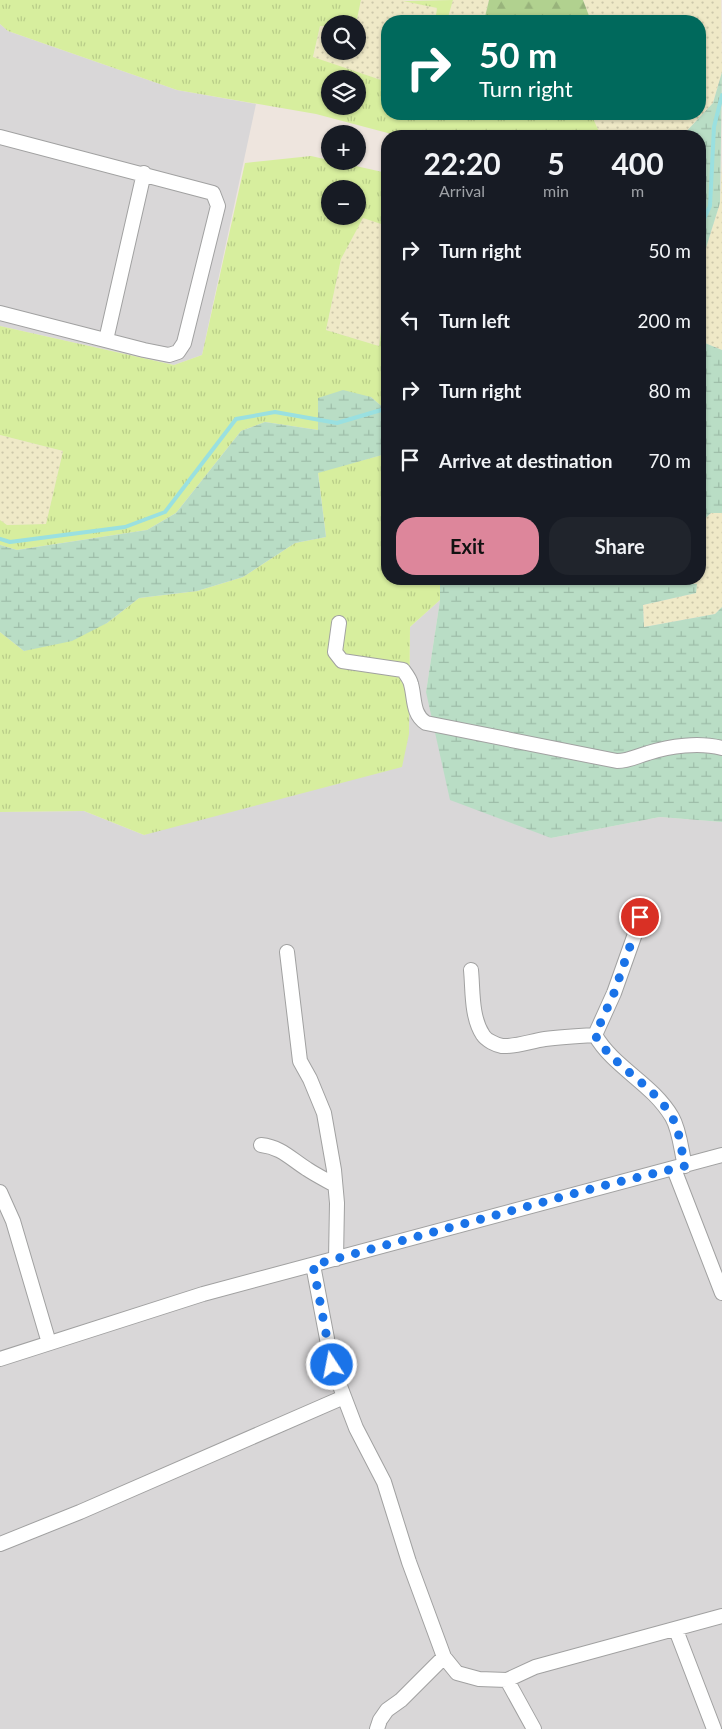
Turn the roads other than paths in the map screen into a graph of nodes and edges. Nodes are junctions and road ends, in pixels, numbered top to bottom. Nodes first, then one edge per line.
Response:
1 (1, 141) edge
2 (144, 173) junction
3 (0, 313) edge
4 (106, 340) junction
5 (339, 623) dead end
6 (722, 748) edge
7 (640, 917) dead end
8 (287, 952) dead end
9 (471, 970) dead end
10 (595, 1035) junction
11 (261, 1145) dead end
12 (722, 1155) edge
13 (679, 1167) junction
14 (336, 1185) junction
15 (0, 1192) edge
16 (336, 1259) junction
17 (313, 1265) junction
18 (722, 1293) edge
19 (49, 1343) junction
20 (0, 1359) edge
21 (344, 1397) junction
22 (0, 1544) edge
23 (722, 1616) edge
24 (676, 1630) junction
25 (444, 1657) junction
26 (507, 1680) junction
27 (377, 1729) edge
28 (534, 1729) edge
29 (714, 1729) edge

1 - 2 street
2 - 4 street
2 - 4 street
3 - 4 street
5 - 6 street
7 - 10 street
8 - 14 street
9 - 10 street
10 - 13 street
11 - 14 street
12 - 13 street
13 - 16 street
13 - 18 street
14 - 16 street
15 - 19 street
16 - 17 street
17 - 19 street
17 - 21 street
19 - 20 street
21 - 22 street
21 - 25 street
23 - 24 street
24 - 26 street
24 - 29 street
25 - 26 street
25 - 27 street
26 - 28 street

